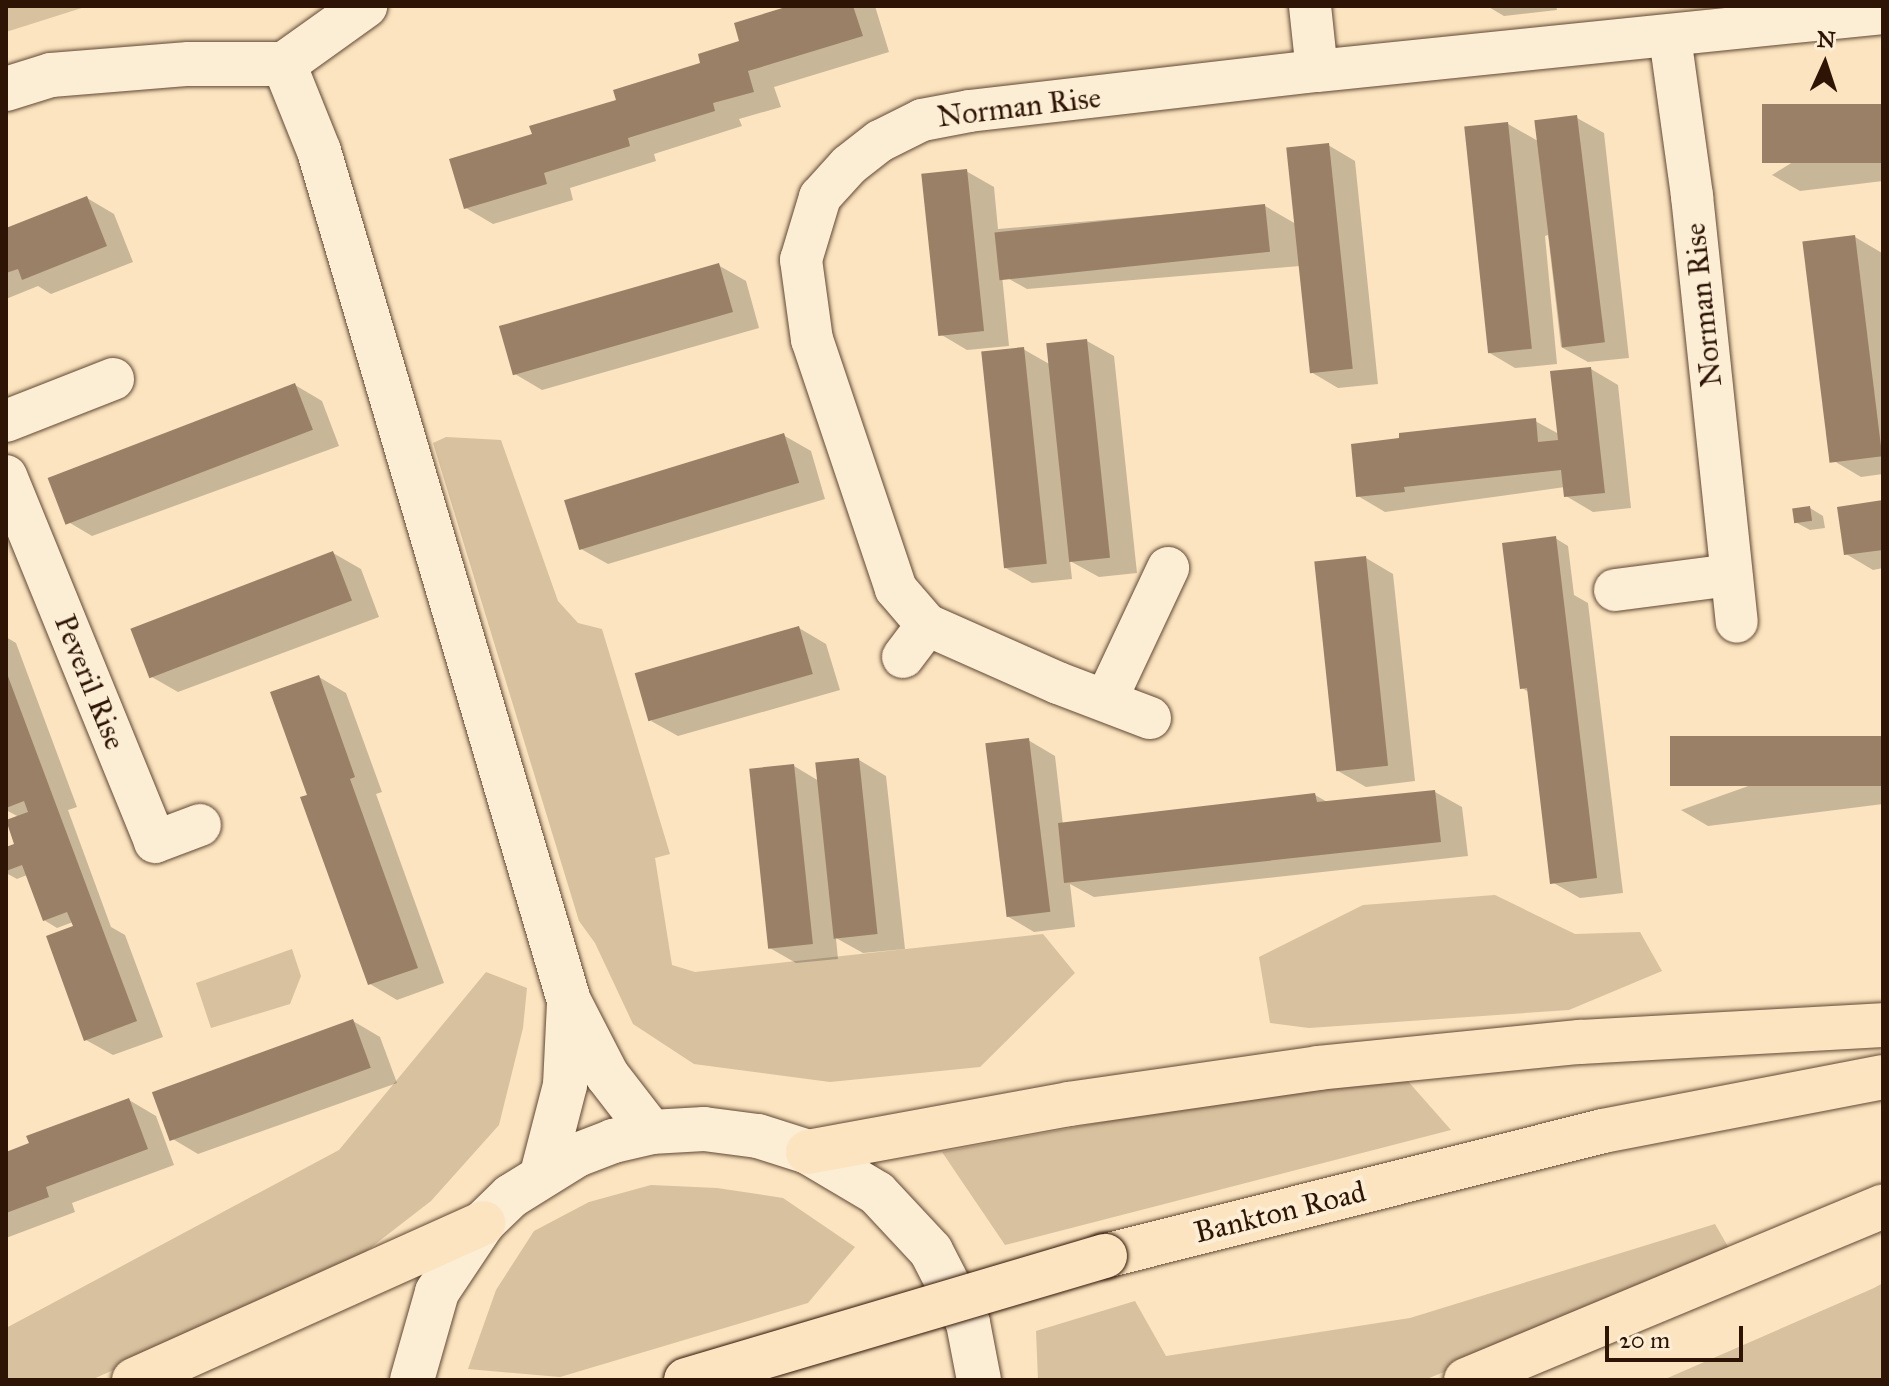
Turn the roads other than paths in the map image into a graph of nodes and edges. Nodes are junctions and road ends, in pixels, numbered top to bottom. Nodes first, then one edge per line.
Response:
1 (365, 6) edge
2 (1310, 6) edge
3 (1883, 13) edge
4 (1670, 37) junction
5 (284, 64) junction
6 (1317, 71) junction
7 (6, 89) edge
8 (113, 379) dead end
9 (6, 421) edge
10 (6, 476) edge
11 (1168, 568) dead end
12 (1731, 575) junction
13 (1615, 590) dead end
14 (1737, 622) dead end
15 (1106, 700) junction
16 (1150, 718) dead end
17 (200, 825) dead end
18 (569, 1001) junction
19 (1883, 1025) edge
20 (1883, 1077) edge
21 (651, 1132) junction
22 (808, 1152) junction
23 (542, 1174) junction
24 (1883, 1206) edge
25 (483, 1223) junction
26 (134, 1380) edge
27 (412, 1380) edge
28 (686, 1380) edge
29 (979, 1380) edge
30 (1466, 1380) edge

1 - 5 street
2 - 6 street
3 - 4 street, Norman Rise
4 - 6 street, Norman Rise
4 - 12 street, Norman Rise
5 - 7 street
5 - 18 street
6 - 15 street, Norman Rise
8 - 9 street
10 - 17 street, Peveril Rise
11 - 15 street
12 - 13 street
12 - 14 street, Norman Rise
15 - 16 street, Norman Rise
18 - 21 street
18 - 23 street
19 - 22 main road
20 - 28 main road, Bankton Road, bridge
21 - 22 street
21 - 23 street
22 - 29 street
23 - 25 street
24 - 30 main road
25 - 26 main road
25 - 27 street

